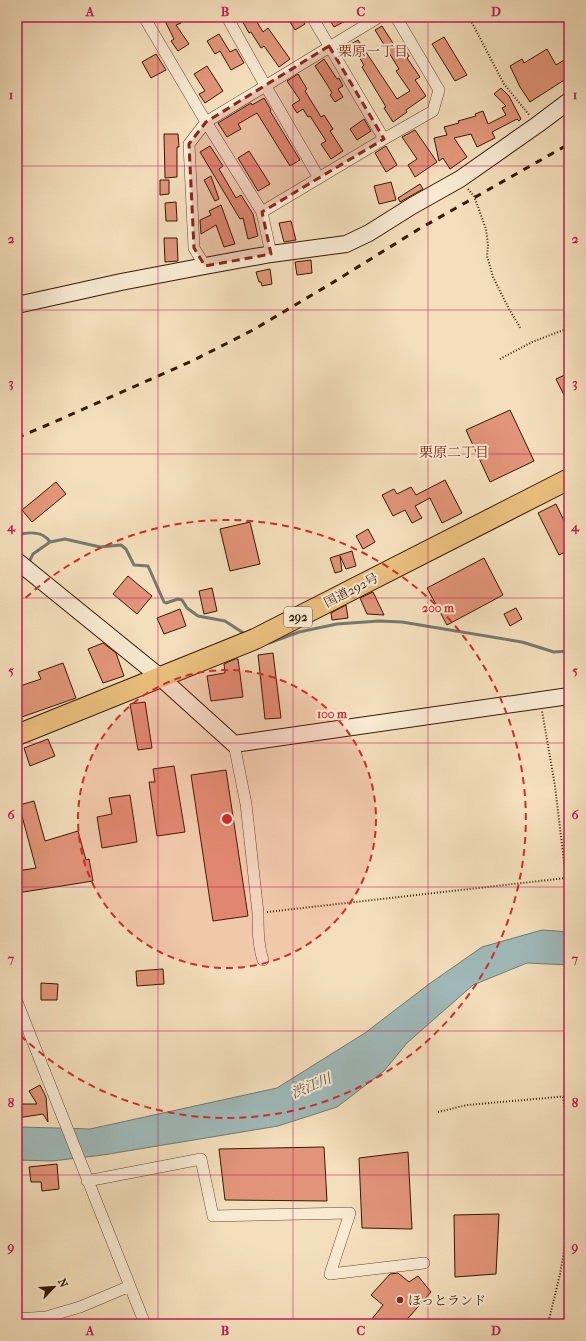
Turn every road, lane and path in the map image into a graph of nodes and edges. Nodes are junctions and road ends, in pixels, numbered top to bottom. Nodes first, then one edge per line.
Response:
1 (144, 17) edge
2 (227, 17) edge
3 (312, 17) edge
4 (379, 17) edge
5 (396, 17) edge
6 (469, 17) edge
7 (329, 46) junction
8 (265, 85) junction
9 (569, 101) edge
10 (206, 122) junction
11 (537, 125) junction
12 (384, 139) junction
13 (319, 178) junction
14 (460, 179) junction
15 (262, 212) junction
16 (271, 254) junction
17 (205, 266) junction
18 (17, 305) edge
19 (569, 328) edge
20 (521, 329) dead end
21 (500, 359) dead end
22 (569, 479) edge
23 (17, 561) edge
24 (160, 677) junction
25 (569, 696) edge
26 (540, 700) junction
27 (17, 735) edge
28 (234, 744) junction
29 (258, 913) junction
30 (263, 960) dead end
31 (17, 1002) edge
32 (569, 1096) edge
33 (563, 1097) junction
34 (438, 1112) dead end
35 (569, 1135) edge
36 (87, 1181) junction
37 (569, 1224) edge
38 (424, 1263) dead end
39 (130, 1286) junction
40 (17, 1319) edge
41 (144, 1324) edge
42 (548, 1324) edge

1 - 10 street
2 - 8 street
3 - 7 street
4 - 7 street
5 - 12 street
6 - 11 path
7 - 8 street
7 - 12 street
8 - 10 street
8 - 13 street
9 - 11 street
10 - 15 street
10 - 17 street
11 - 14 street
12 - 13 street
13 - 15 street
14 - 16 street
14 - 20 path
15 - 16 street
16 - 17 street
17 - 18 street
19 - 21 path
22 - 24 highway, 国道292号 / 292
23 - 24 street
24 - 27 highway, 国道292号 / 292
24 - 28 street
25 - 26 street
26 - 28 street
26 - 29 path
28 - 29 street
29 - 30 street
31 - 36 street
32 - 33 path
33 - 34 path
33 - 35 path
36 - 38 street
36 - 39 street
37 - 42 path
39 - 40 street
39 - 41 street

